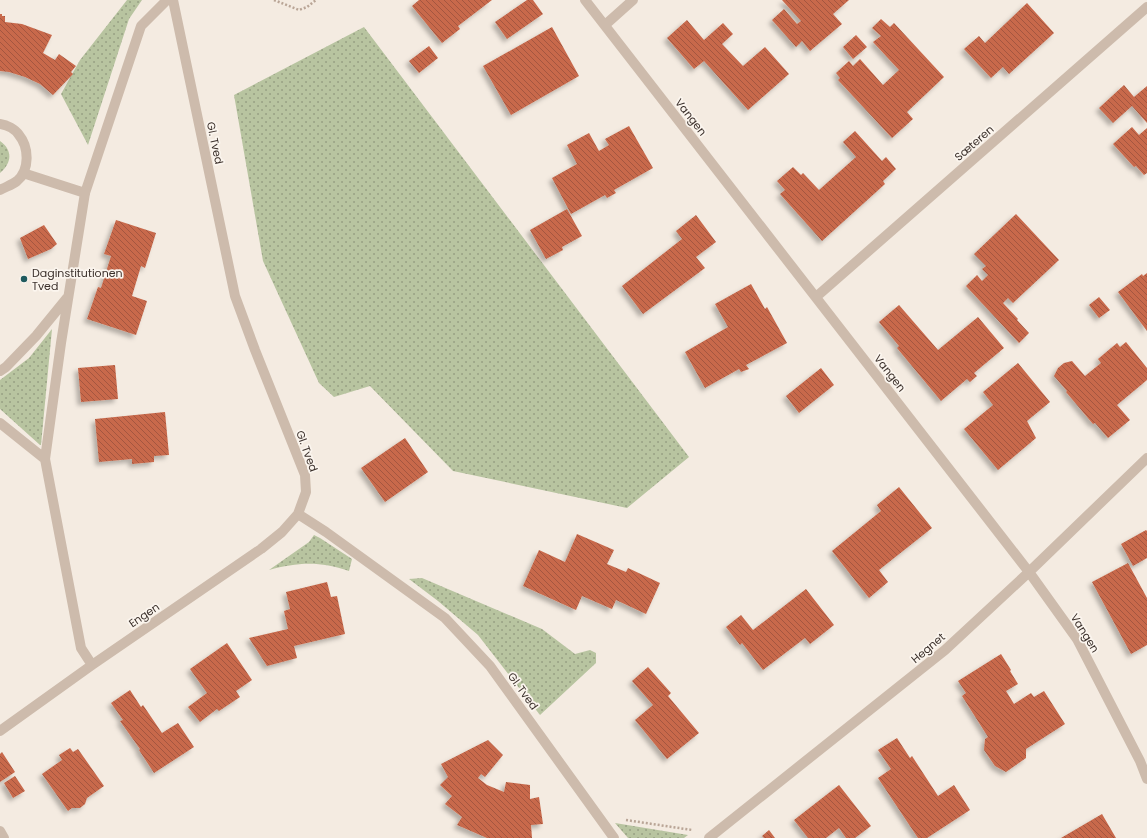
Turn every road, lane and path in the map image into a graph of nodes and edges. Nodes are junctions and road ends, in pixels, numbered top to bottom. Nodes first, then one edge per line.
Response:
1 (167, 0) edge
2 (173, 0) edge
3 (274, 0) edge
4 (316, 0) edge
5 (585, 0) edge
6 (633, 0) edge
7 (1147, 7) edge
8 (605, 25) junction
9 (0, 124) edge
10 (23, 173) junction
11 (0, 190) edge
12 (85, 193) junction
13 (68, 296) junction
14 (816, 297) junction
15 (0, 371) edge
16 (0, 422) edge
17 (1147, 458) edge
18 (45, 459) junction
19 (298, 514) junction
20 (1029, 572) junction
21 (92, 665) junction
22 (0, 731) edge
23 (1147, 779) edge
24 (598, 815) junction
25 (0, 831) edge
26 (712, 836) edge
27 (4, 838) edge
28 (614, 838) edge

1 - 12 street
2 - 19 street, Gl. Tved
3 - 4 path
5 - 8 street, Vangen
6 - 8 street
7 - 14 street, Sæteren
8 - 14 street, Vangen
9 - 10 street
10 - 11 street
10 - 12 street
12 - 13 street
13 - 15 street
13 - 18 street
14 - 20 street, Vangen
16 - 18 street
17 - 20 street, Hegnet
18 - 21 street
19 - 21 street, Engen
19 - 24 street, Gl. Tved
20 - 23 street, Vangen
20 - 26 street, Hegnet
21 - 22 street, Engen
24 - 26 path
24 - 28 street, Gl. Tved
25 - 27 street

